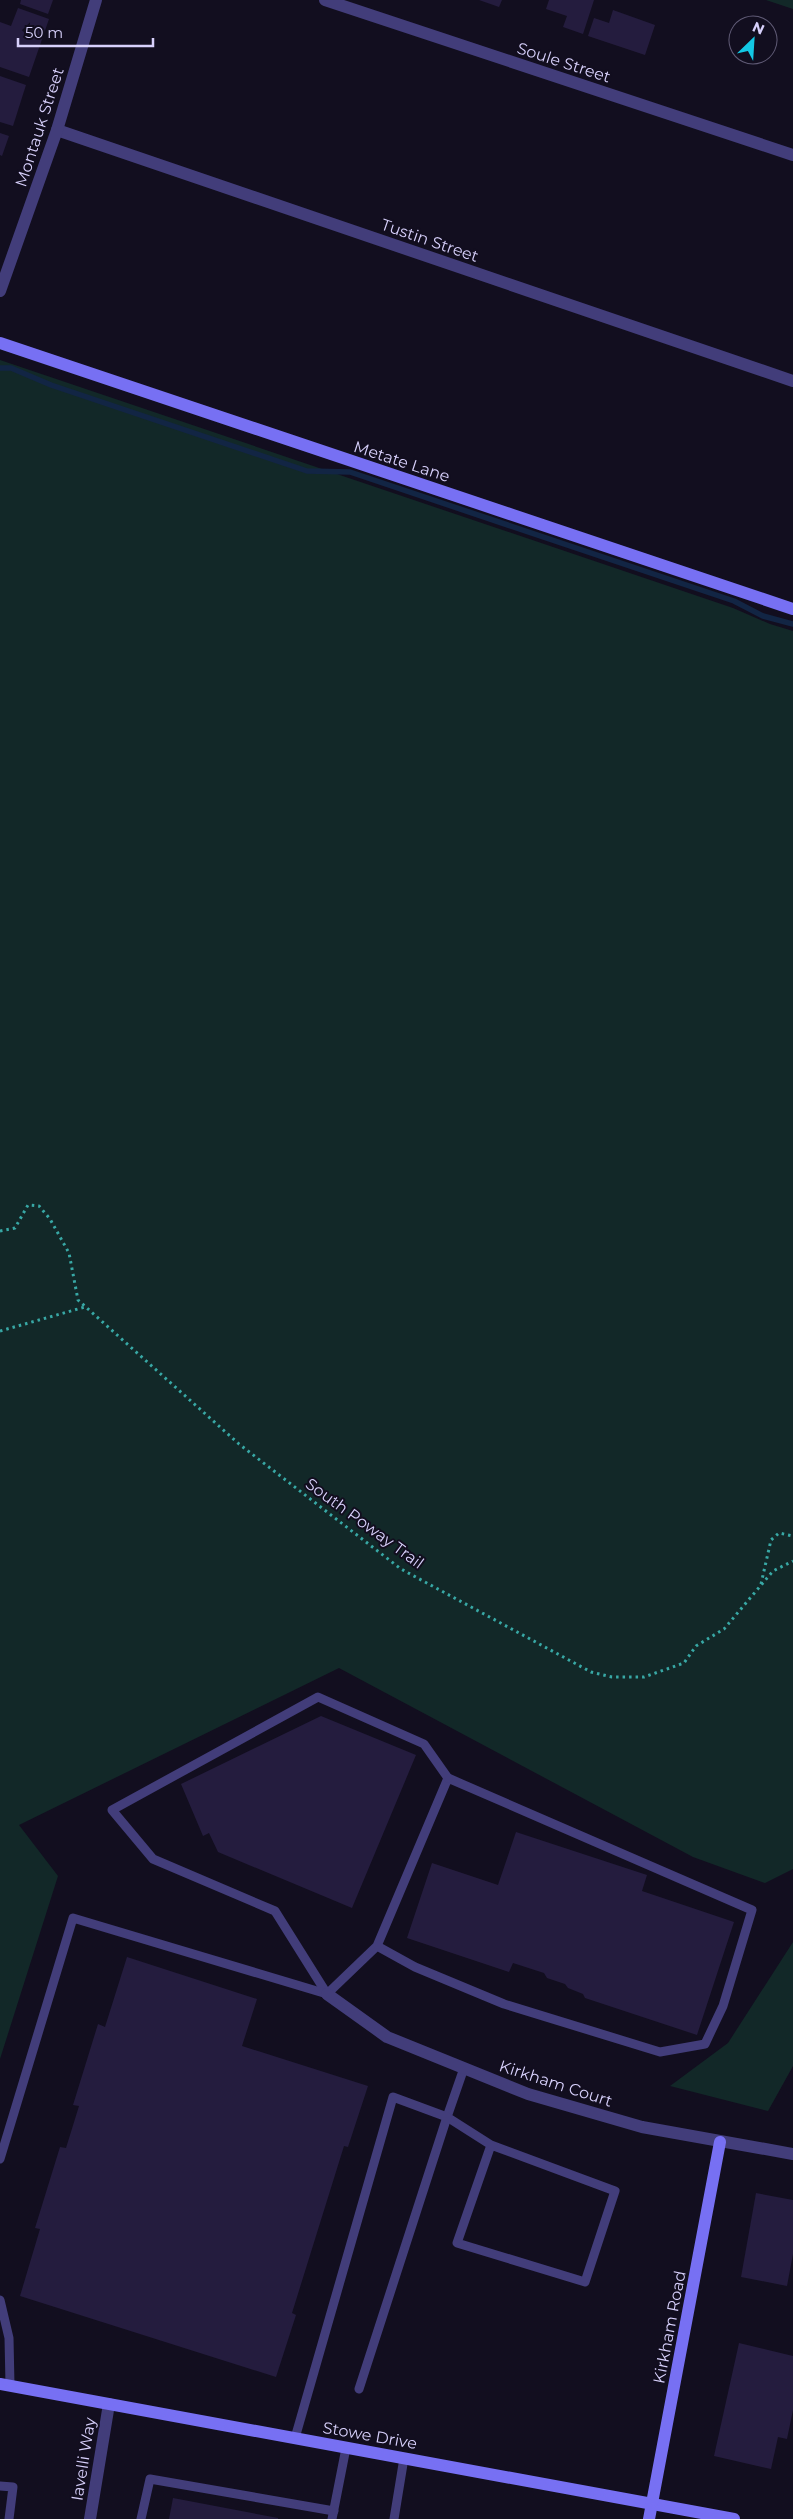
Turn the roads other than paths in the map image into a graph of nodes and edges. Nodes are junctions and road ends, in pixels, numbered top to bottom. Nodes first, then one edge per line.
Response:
1 (96, 0) edge
2 (325, 0) edge
3 (57, 130) junction
4 (793, 155) edge
5 (0, 291) edge
6 (0, 344) edge
7 (793, 381) edge
8 (793, 609) edge
9 (448, 1778) junction
10 (377, 1946) junction
11 (327, 1994) junction
12 (464, 2068) junction
13 (448, 2117) junction
14 (720, 2142) junction
15 (491, 2145) junction
16 (793, 2154) edge
17 (0, 2159) edge
18 (0, 2300) edge
19 (5, 2384) edge
20 (359, 2389) dead end
21 (108, 2404) junction
22 (294, 2438) junction
23 (346, 2448) junction
24 (404, 2458) junction
25 (0, 2486) edge
26 (652, 2503) junction
27 (333, 2515) edge
28 (9, 2519) edge
29 (90, 2519) edge
30 (141, 2519) edge
31 (394, 2519) edge
32 (649, 2519) edge
33 (734, 2519) edge

1 - 3 street, Montauk Street
2 - 4 street, Soule Street
3 - 5 street, Montauk Street
3 - 7 street, Tustin Street
6 - 8 street, Metate Lane
9 - 10 lane
9 - 10 lane
9 - 11 lane
10 - 11 lane
11 - 12 street, Kirkham Court
11 - 17 lane
12 - 13 lane
12 - 14 street, Kirkham Court
13 - 15 lane
13 - 20 lane
13 - 22 lane
14 - 16 street, Kirkham Court
14 - 26 street, Kirkham Road
15 - 15 lane
18 - 19 lane
19 - 21 street, Stowe Drive
21 - 22 street, Stowe Drive
21 - 29 street, Iavelli Way
22 - 23 street, Stowe Drive
23 - 24 street, Stowe Drive
23 - 27 lane
24 - 26 street, Stowe Drive
24 - 31 lane
25 - 28 lane
26 - 32 street, Kirkham Road
26 - 33 street, Stowe Drive
27 - 30 lane

